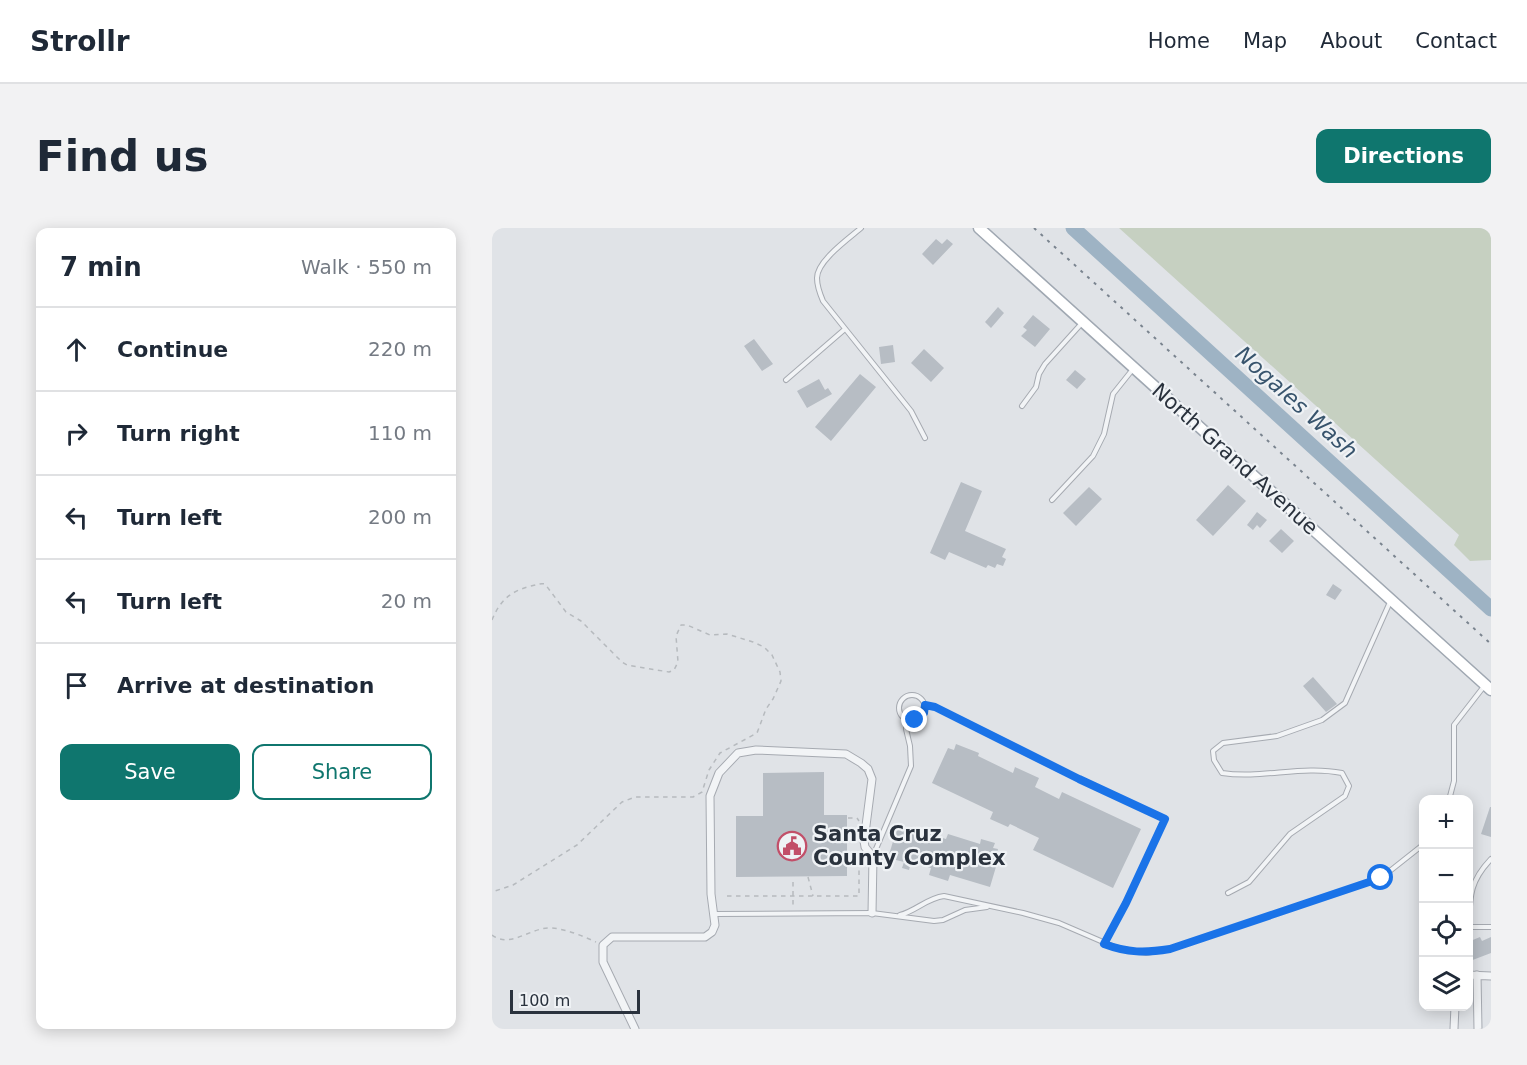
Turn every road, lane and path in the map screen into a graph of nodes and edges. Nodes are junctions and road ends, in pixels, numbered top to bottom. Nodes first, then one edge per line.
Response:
1 (861, 228) edge
2 (979, 228) edge
3 (1083, 323) junction
4 (845, 329) junction
5 (1134, 368) junction
6 (786, 380) dead end
7 (1022, 406) dead end
8 (925, 438) dead end
9 (1052, 500) dead end
10 (1391, 599) junction
11 (492, 620) edge
12 (1488, 687) edge
13 (925, 705) junction
14 (907, 720) junction
15 (1450, 795) edge
16 (848, 818) dead end
17 (859, 822) dead end
18 (859, 843) dead end
19 (1419, 848) edge
20 (873, 857) junction
21 (1491, 859) edge
22 (808, 877) dead end
23 (793, 882) dead end
24 (492, 892) edge
25 (1228, 893) dead end
26 (727, 896) dead end
27 (793, 896) junction
28 (813, 896) junction
29 (994, 907) junction
30 (872, 913) junction
31 (715, 914) junction
32 (793, 914) junction
33 (900, 915) junction
34 (1491, 927) edge
35 (492, 935) edge
36 (1104, 944) junction
37 (603, 945) junction
38 (1473, 975) edge
39 (1477, 975) junction
40 (1491, 976) edge
41 (1455, 1011) edge
42 (635, 1029) edge
43 (1454, 1029) edge
44 (1478, 1029) edge

1 - 4 lane
2 - 3 main road, North Grand Avenue
3 - 5 main road, North Grand Avenue
3 - 7 lane
4 - 6 lane
4 - 8 lane
5 - 9 lane
5 - 10 main road, North Grand Avenue
10 - 12 main road, North Grand Avenue
10 - 25 lane
11 - 24 path
12 - 15 lane
13 - 14 lane
13 - 14 lane
13 - 36 lane
14 - 20 lane
16 - 17 path
18 - 28 path
19 - 36 lane
20 - 30 street
20 - 31 street
21 - 34 lane
22 - 28 path
23 - 27 path
26 - 27 path
27 - 28 path
27 - 32 path
29 - 33 lane
29 - 33 lane
29 - 36 lane
30 - 32 lane
30 - 33 lane
31 - 32 lane
31 - 37 street
35 - 37 path
37 - 42 street
38 - 39 street
39 - 40 street
39 - 44 street
41 - 43 street

